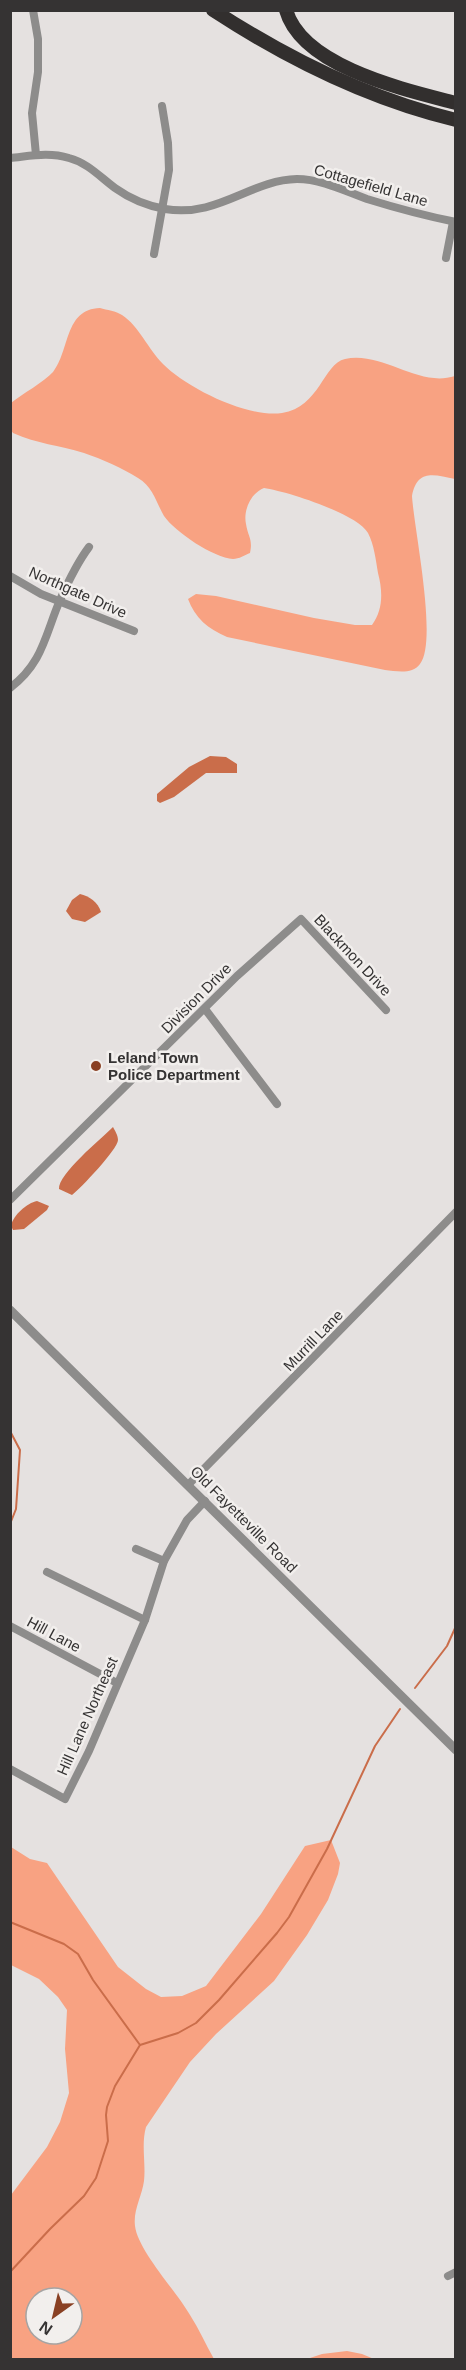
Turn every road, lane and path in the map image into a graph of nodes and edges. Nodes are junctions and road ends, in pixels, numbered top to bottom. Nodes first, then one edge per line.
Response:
1 (33, 10) edge
2 (213, 10) edge
3 (286, 10) edge
4 (456, 103) edge
5 (162, 106) dead end
6 (456, 120) edge
7 (36, 154) junction
8 (10, 158) edge
9 (163, 209) junction
10 (454, 222) edge
11 (154, 254) dead end
12 (446, 258) dead end
13 (89, 547) dead end
14 (10, 576) edge
15 (60, 601) junction
16 (134, 631) dead end
17 (10, 688) edge
18 (300, 919) joint
19 (205, 1010) junction
20 (386, 1010) dead end
21 (277, 1104) dead end
22 (10, 1200) edge
23 (456, 1212) edge
24 (10, 1310) edge
25 (188, 1485) junction
26 (205, 1501) junction
27 (136, 1549) dead end
28 (164, 1561) junction
29 (46, 1572) dead end
30 (145, 1620) junction
31 (10, 1626) edge
32 (117, 1683) junction
33 (456, 1750) edge
34 (10, 1769) edge

1 - 7 street
2 - 6 highway
3 - 4 highway
5 - 9 street
7 - 8 street, Cottagefield Lane
7 - 9 street, Cottagefield Lane
9 - 10 street, Cottagefield Lane
9 - 11 street
10 - 12 street
13 - 15 street
14 - 15 street, Northgate Drive
15 - 16 street, Northgate Drive
15 - 17 street
18 - 19 street, Division Drive
18 - 20 street, Blackmon Drive
19 - 21 street
19 - 22 street, Division Drive
23 - 25 street, Murrill Lane
24 - 25 street, Old Fayetteville Road
25 - 26 street, Old Fayetteville Road
26 - 28 street
26 - 33 street, Old Fayetteville Road
27 - 28 street
28 - 30 street, Hill Lane Northeast
29 - 30 street
30 - 32 street, Hill Lane Northeast
31 - 32 street, Hill Lane
32 - 34 street, Hill Lane Northeast

